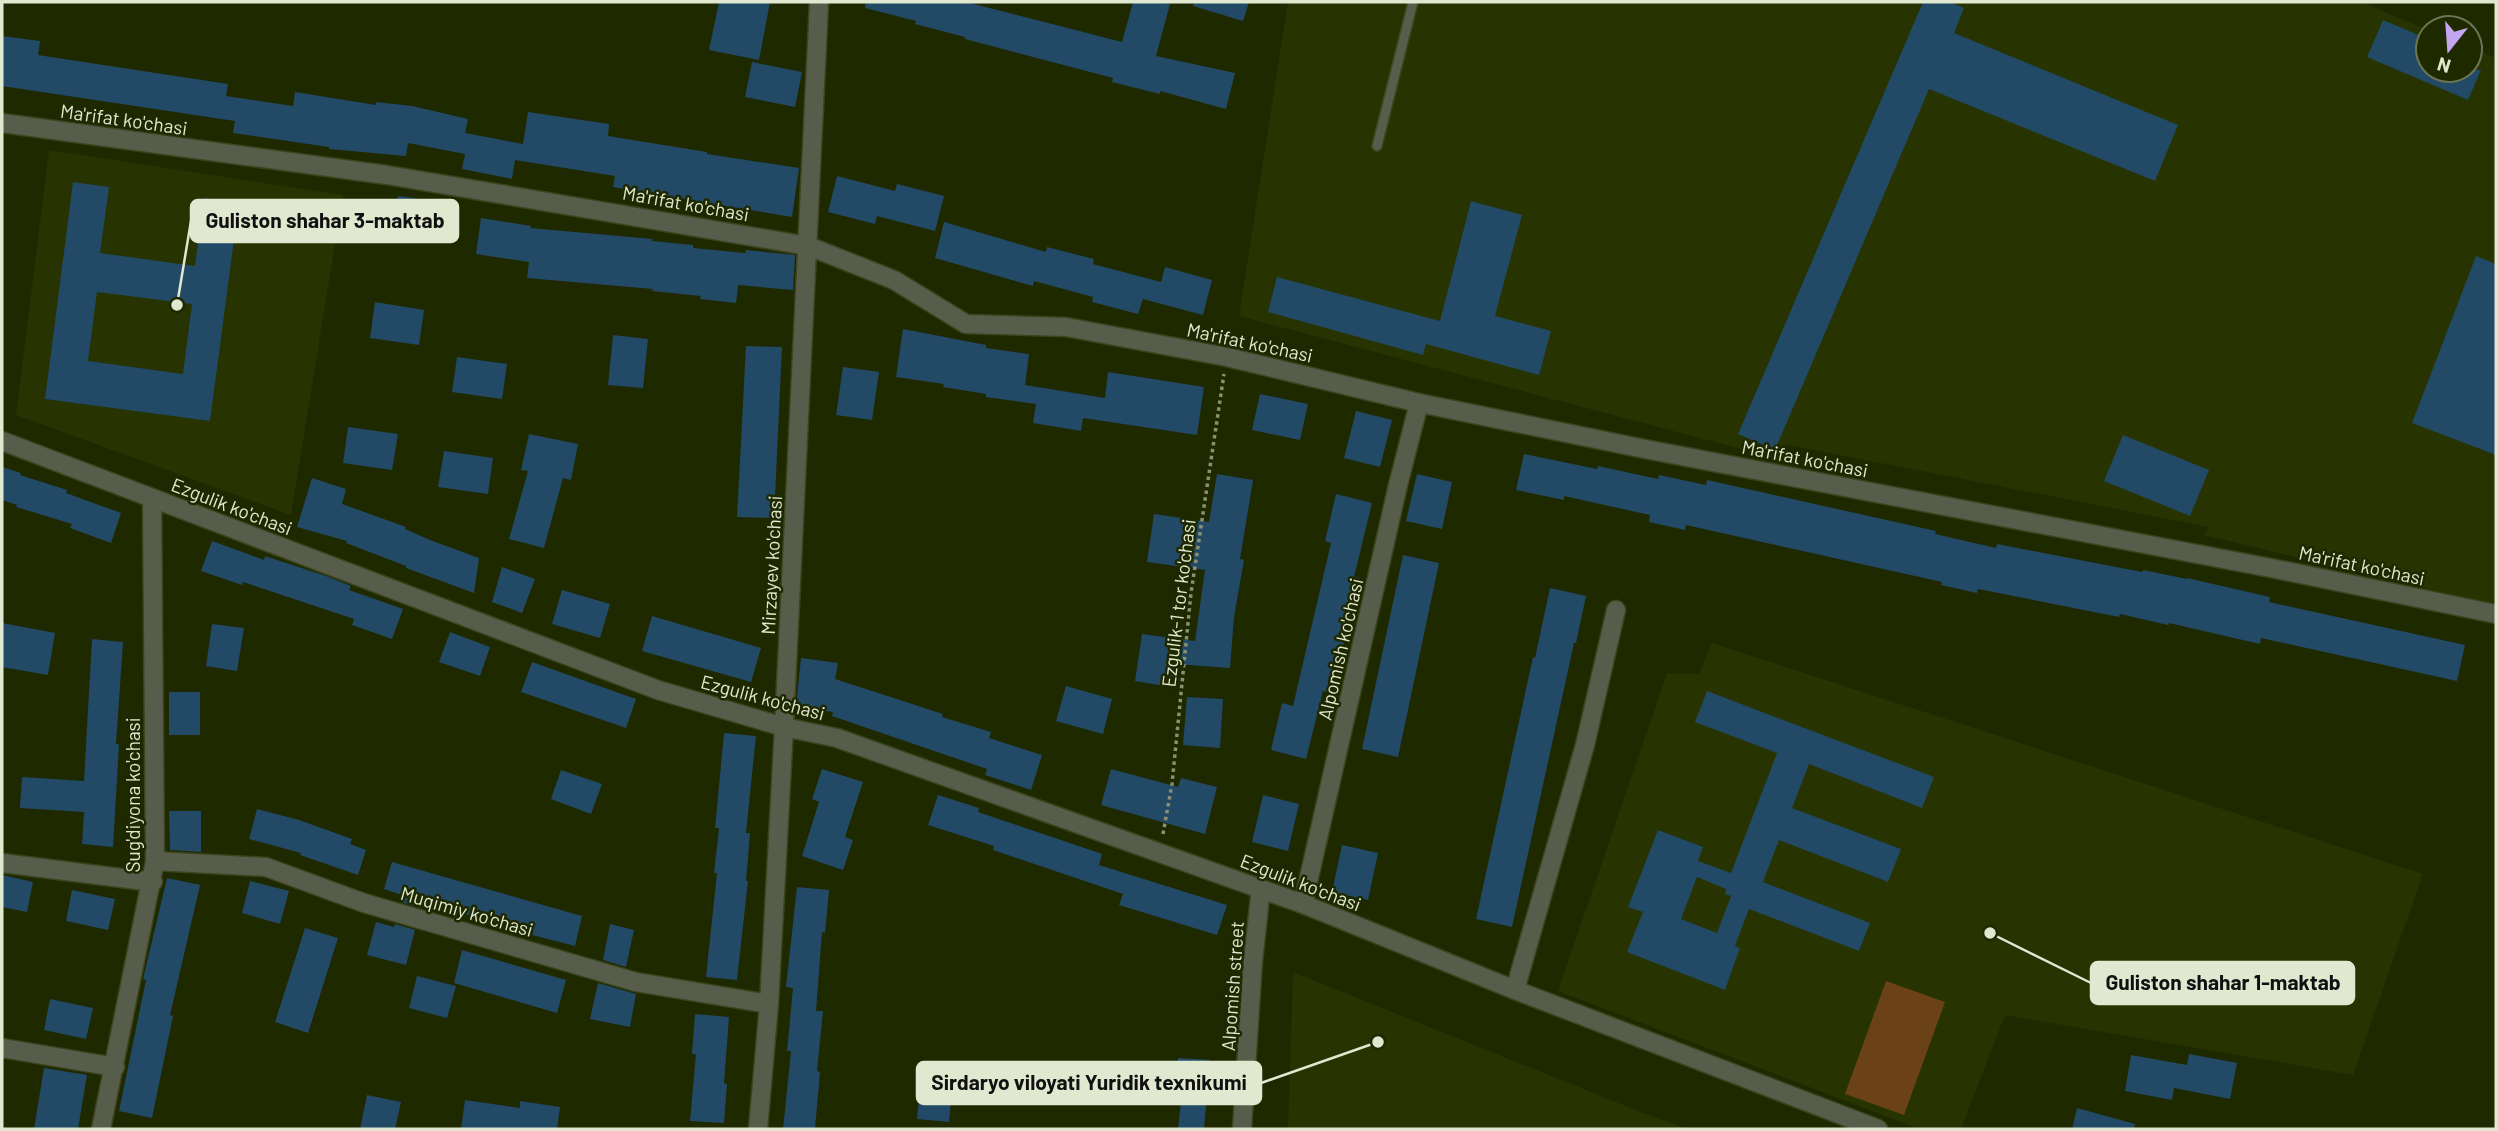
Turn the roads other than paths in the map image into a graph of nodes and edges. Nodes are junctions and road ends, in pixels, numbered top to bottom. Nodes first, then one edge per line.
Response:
1 (819, 2) edge
2 (1413, 2) edge
3 (2, 123) edge
4 (1377, 146) dead end
5 (808, 246) junction
6 (1419, 403) junction
7 (2, 441) edge
8 (152, 499) junction
9 (1616, 610) dead end
10 (2496, 614) edge
11 (784, 727) junction
12 (155, 861) junction
13 (2, 863) edge
14 (153, 882) junction
15 (1261, 888) junction
16 (1303, 904) junction
17 (1515, 990) junction
18 (769, 1004) junction
19 (2, 1048) edge
20 (115, 1067) junction
21 (102, 1129) edge
22 (758, 1129) edge
23 (1242, 1129) edge
24 (1878, 1129) edge

1 - 5 street, Mirzayev ko'chasi
2 - 4 lane
3 - 5 street, Ma'rifat ko'chasi
5 - 6 street, Ma'rifat ko'chasi
5 - 11 street, Mirzayev ko'chasi
6 - 10 street, Ma'rifat ko'chasi
6 - 16 street, Alpomish ko'chasi
7 - 8 street, Ezgulik ko'chasi
8 - 11 street, Ezgulik ko'chasi
8 - 12 street, Sug'diyona ko'chasi
9 - 17 street
11 - 15 street, Ezgulik ko'chasi
11 - 18 street, Mirzayev ko'chasi
12 - 14 street, Sug'diyona ko'chasi
12 - 18 street, Muqimiy ko'chasi
13 - 14 street
14 - 20 street, Sug'diyona ko'chasi
15 - 16 street, Ezgulik ko'chasi
15 - 23 street, Alpomish street
16 - 17 street, Ezgulik ko'chasi
17 - 24 street, Ezgulik ko'chasi
18 - 22 street, Mirzayev ko'chasi
19 - 20 street
20 - 21 street, Sug'diyona ko'chasi

